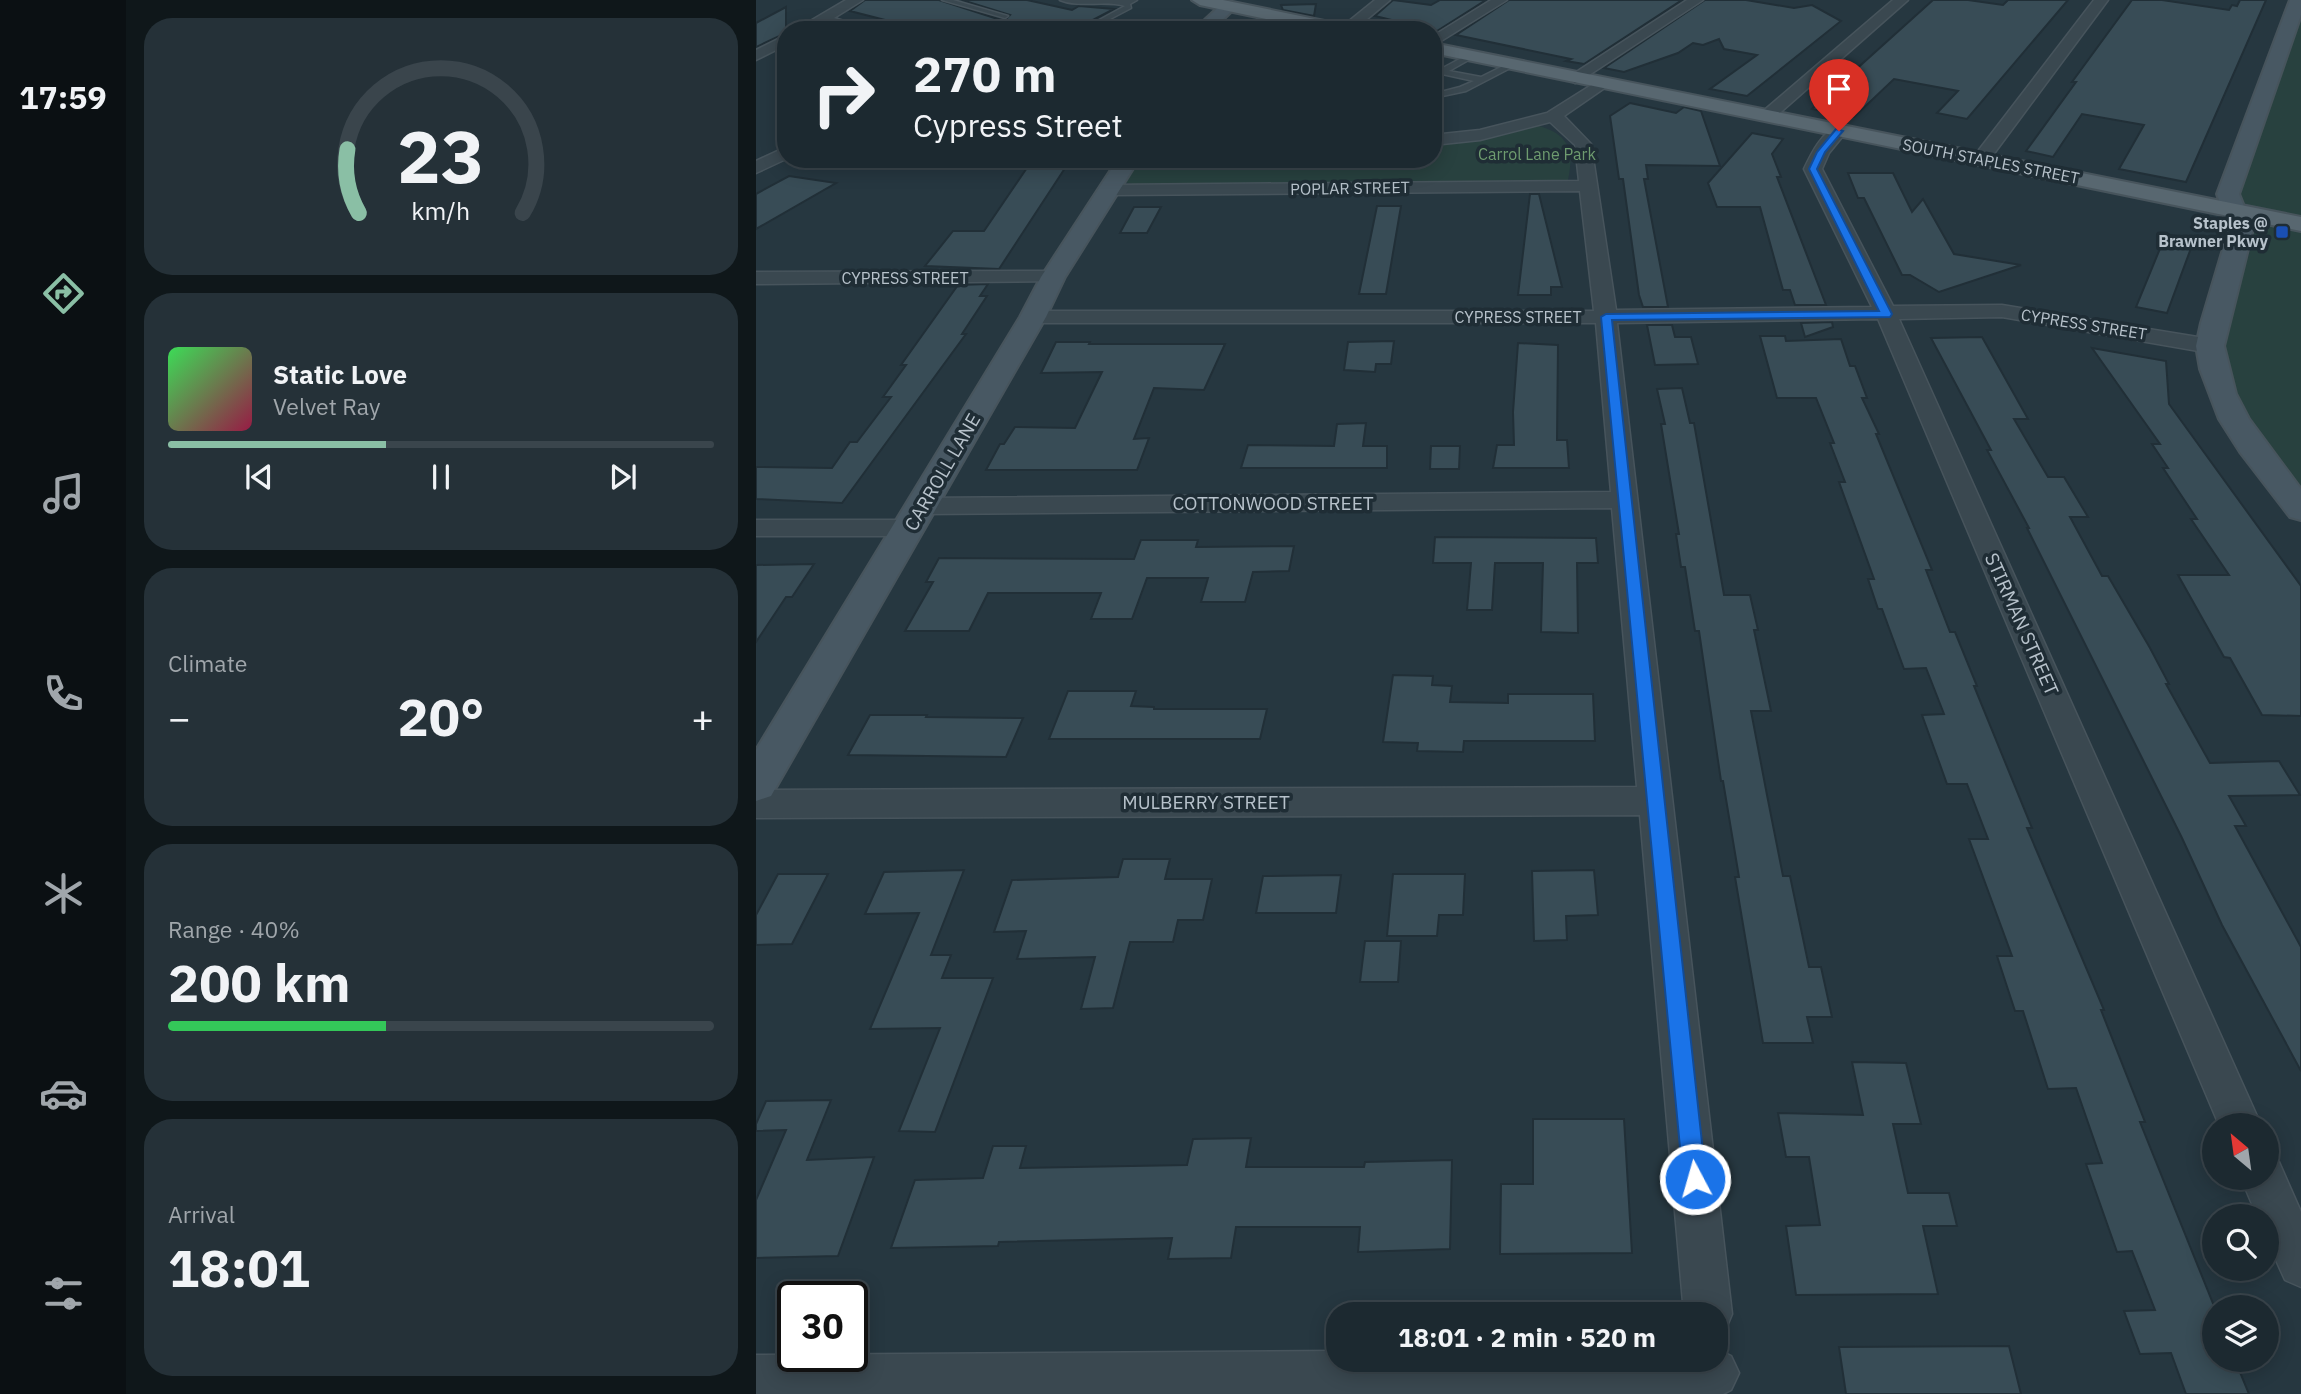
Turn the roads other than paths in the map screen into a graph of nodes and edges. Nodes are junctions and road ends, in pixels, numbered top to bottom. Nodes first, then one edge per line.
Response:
1 (856, 0) edge
2 (945, 0) edge
3 (1063, 0) edge
4 (1090, 0) edge
5 (1200, 0) edge
6 (1383, 0) edge
7 (1500, 0) edge
8 (1696, 0) edge
9 (1901, 0) edge
10 (2101, 0) edge
11 (2298, 0) edge
12 (1130, 2) edge
13 (1233, 3) edge
14 (1005, 16) dead end
15 (821, 19) junction
16 (818, 21) edge
17 (829, 21) edge
18 (1102, 21) edge
19 (1212, 21) edge
20 (1271, 21) edge
21 (1356, 21) edge
22 (1442, 35) edge
23 (777, 44) edge
24 (1442, 50) edge
25 (756, 56) edge
26 (1469, 56) junction
27 (1512, 65) junction
28 (1442, 69) edge
29 (1442, 72) edge
30 (1575, 78) junction
31 (1483, 80) junction
32 (1601, 84) junction
33 (1442, 93) edge
34 (1553, 116) junction
35 (1767, 116) junction
36 (1839, 131) junction
37 (1442, 140) edge
38 (777, 157) edge
39 (1981, 159) junction
40 (756, 168) edge
41 (1124, 168) edge
42 (1589, 186) junction
43 (1111, 190) junction
44 (2233, 210) junction
45 (2301, 224) edge
46 (1053, 277) junction
47 (756, 278) edge
48 (1886, 314) junction
49 (1033, 317) junction
50 (1606, 317) junction
51 (2210, 346) junction
52 (1623, 500) junction
53 (2301, 510) edge
54 (916, 517) junction
55 (756, 528) edge
56 (756, 786) edge
57 (1657, 801) junction
58 (756, 804) edge
59 (2235, 1113) edge
60 (2268, 1190) edge
61 (2301, 1264) edge
62 (1707, 1302) edge
63 (1714, 1376) edge
64 (756, 1380) edge

1 - 15 street
2 - 14 lane
3 - 4 lane
4 - 12 lane
5 - 13 main road
6 - 21 street
7 - 22 street
8 - 30 street
9 - 35 street
10 - 39 street
11 - 44 street
12 - 18 lane
13 - 19 street
13 - 20 main road
15 - 16 street
15 - 17 street
23 - 25 street
24 - 26 main road, SOUTH STAPLES STREET
26 - 27 main road, SOUTH STAPLES STREET
26 - 28 lane
27 - 30 main road, SOUTH STAPLES STREET
27 - 31 lane
29 - 31 lane
30 - 32 main road, SOUTH STAPLES STREET
31 - 33 lane
32 - 34 street
32 - 35 main road, SOUTH STAPLES STREET
34 - 37 street
34 - 42 street
35 - 36 main road, SOUTH STAPLES STREET
36 - 39 main road, SOUTH STAPLES STREET
36 - 48 street, STIRMAN STREET
38 - 40 street
39 - 44 main road, SOUTH STAPLES STREET
41 - 43 street, CARROLL LANE
42 - 43 street, POPLAR STREET
42 - 50 street
43 - 46 street, CARROLL LANE
44 - 45 main road, SOUTH STAPLES STREET
44 - 51 street
46 - 47 street, CYPRESS STREET
46 - 49 street, CARROLL LANE
48 - 50 street, CYPRESS STREET
48 - 51 street, CYPRESS STREET
48 - 59 street, STIRMAN STREET
49 - 50 street, CYPRESS STREET
49 - 54 street, CARROLL LANE
50 - 52 street
51 - 53 street
52 - 54 street, COTTONWOOD STREET
52 - 57 street
54 - 55 street, COTTONWOOD STREET
54 - 56 street, CARROLL LANE
57 - 58 street, MULBERRY STREET
57 - 62 street
60 - 61 street
63 - 64 street

